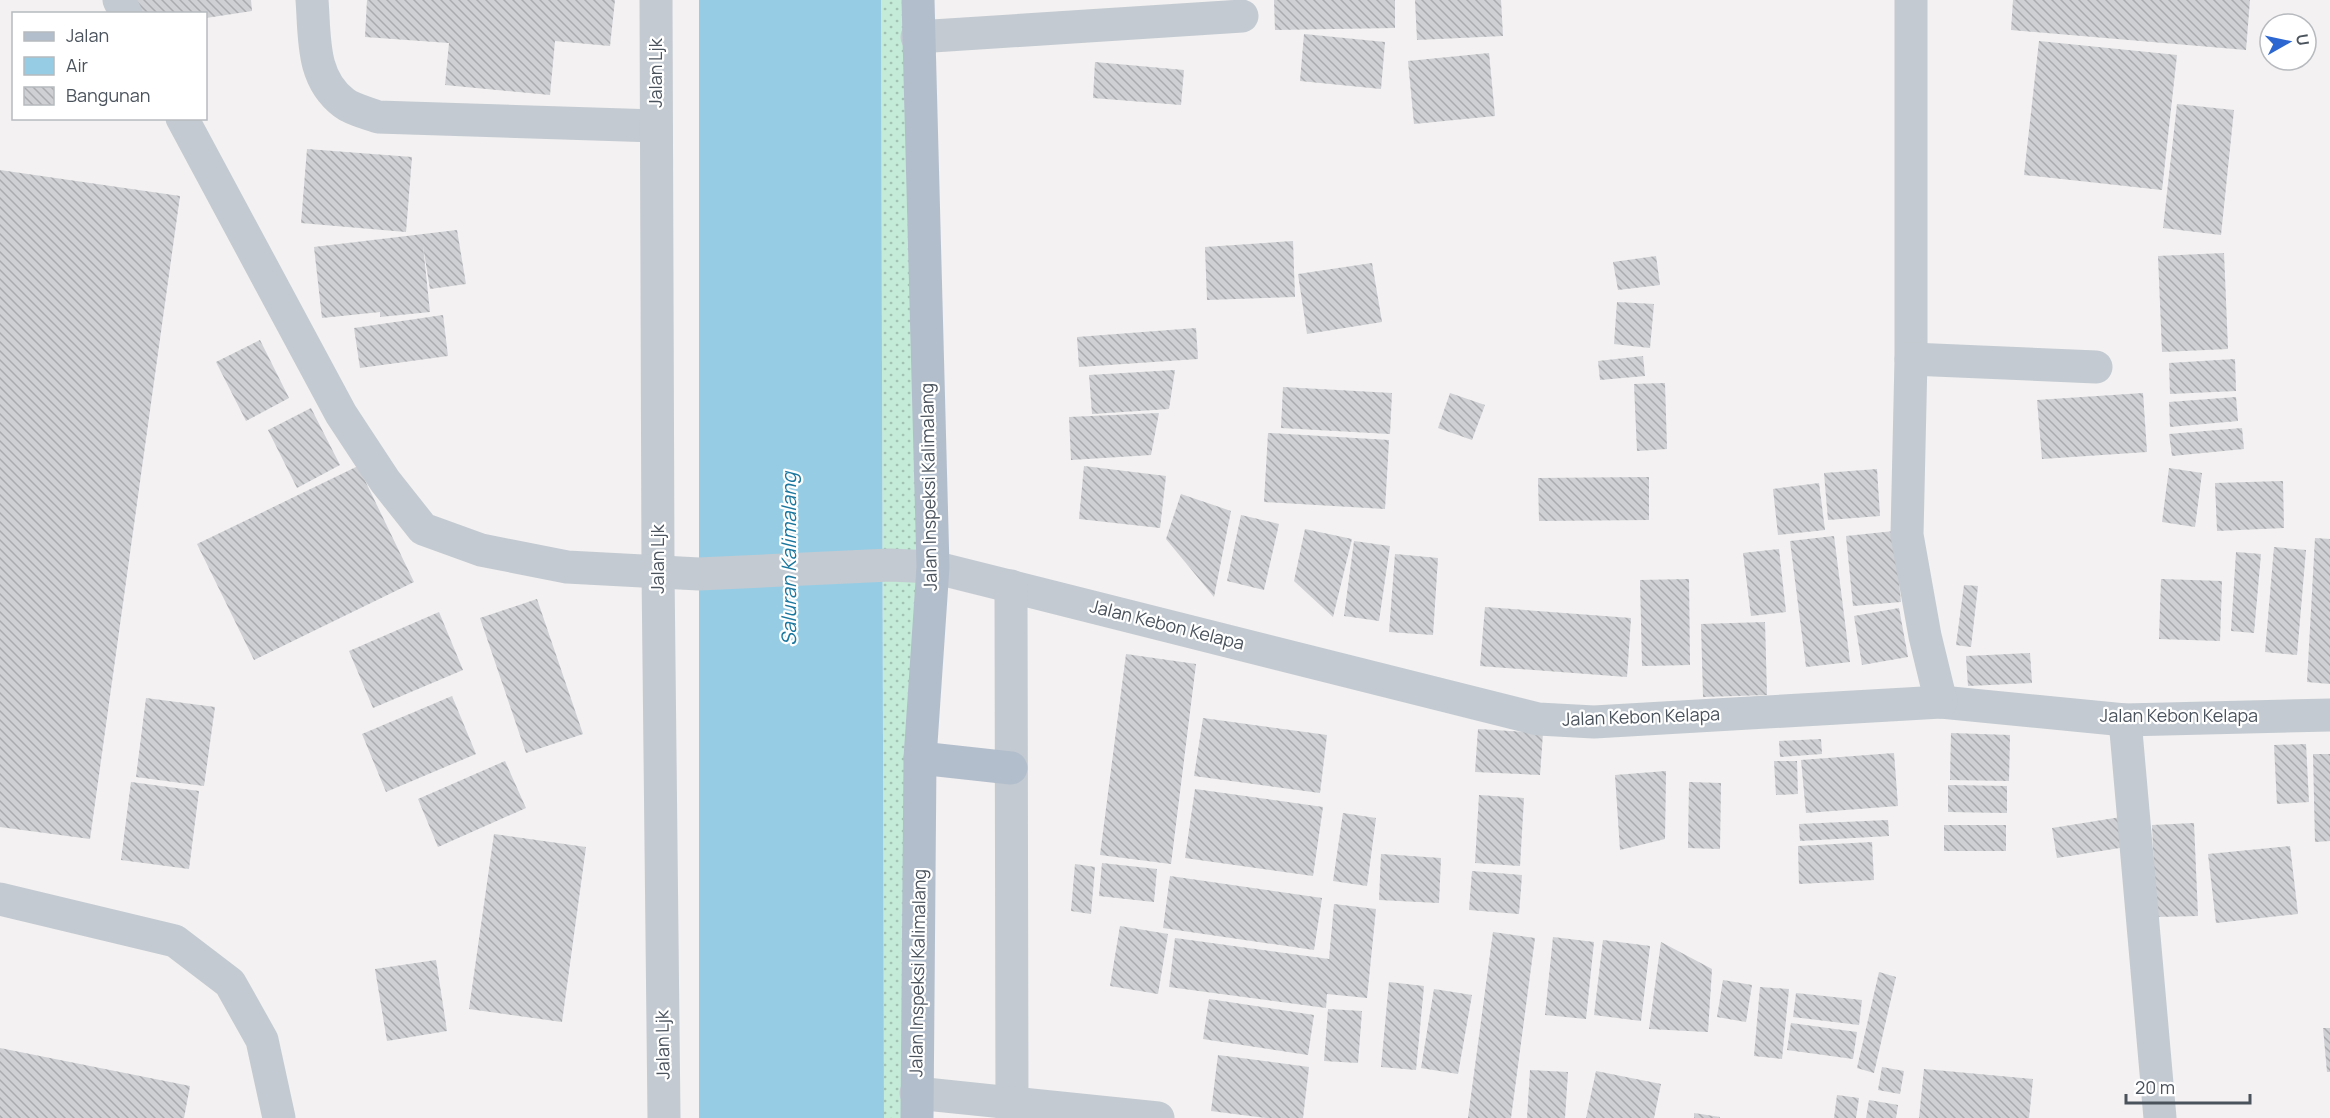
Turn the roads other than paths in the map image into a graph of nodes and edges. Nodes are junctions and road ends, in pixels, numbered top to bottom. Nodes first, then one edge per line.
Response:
1 (312, 0) edge
2 (656, 0) edge
3 (918, 0) edge
4 (1911, 0) edge
5 (1242, 16) dead end
6 (917, 37) junction
7 (183, 120) edge
8 (657, 126) junction
9 (1911, 359) junction
10 (2096, 367) dead end
11 (933, 567) junction
12 (658, 571) junction
13 (1011, 586) junction
14 (1941, 702) junction
15 (2330, 715) edge
16 (2125, 720) junction
17 (920, 758) junction
18 (1011, 768) junction
19 (0, 899) edge
20 (916, 1106) edge
21 (1012, 1110) edge
22 (279, 1118) edge
23 (664, 1118) edge
24 (1158, 1118) edge
25 (2160, 1118) edge

1 - 8 street
2 - 8 street, Jalan Ljk
3 - 6 main road, Jalan Inspeksi Kalimalang
4 - 9 street
5 - 6 street
6 - 11 main road, Jalan Inspeksi Kalimalang
7 - 12 street, Jalan Kebon Kelapa
8 - 12 street, Jalan Ljk
9 - 10 street
9 - 14 street
11 - 12 street, Jalan Kebon Kelapa
11 - 13 street, Jalan Kebon Kelapa
11 - 17 main road, Jalan Inspeksi Kalimalang
12 - 23 street, Jalan Ljk
13 - 14 street, Jalan Kebon Kelapa
13 - 18 street
14 - 16 street, Jalan Kebon Kelapa
15 - 16 street, Jalan Kebon Kelapa
16 - 25 street
17 - 18 main road
17 - 20 main road, Jalan Inspeksi Kalimalang
18 - 21 street
19 - 22 street
20 - 21 street
21 - 24 street

